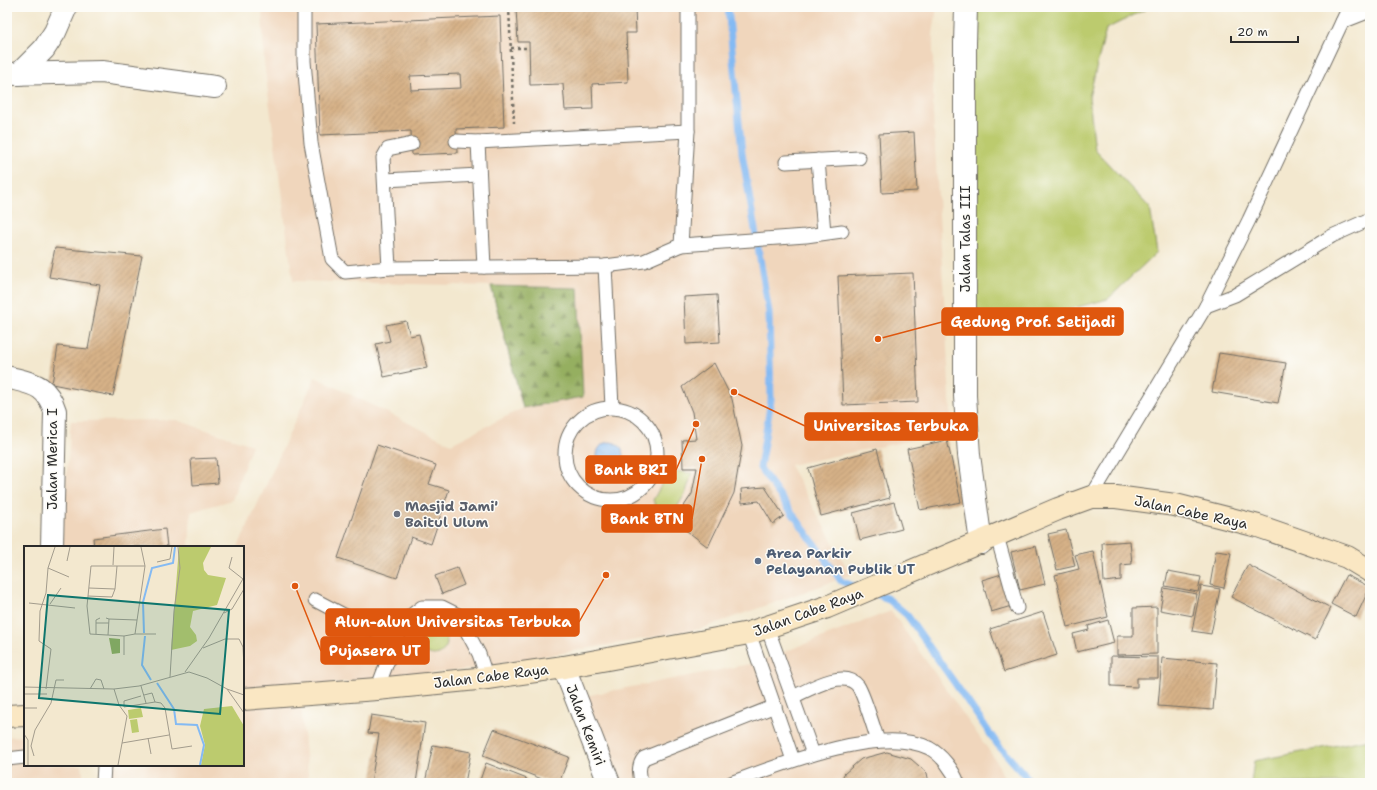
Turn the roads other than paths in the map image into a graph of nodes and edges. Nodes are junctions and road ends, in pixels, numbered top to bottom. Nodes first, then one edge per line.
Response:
1 (66, 7) edge
2 (304, 7) edge
3 (688, 7) edge
4 (966, 7) edge
5 (1349, 7) edge
6 (1370, 11) edge
7 (1342, 22) junction
8 (13, 74) edge
9 (215, 87) dead end
10 (688, 131) junction
11 (456, 141) dead end
12 (478, 142) junction
13 (412, 144) dead end
14 (859, 158) dead end
15 (818, 160) junction
16 (786, 162) dead end
17 (479, 174) junction
18 (385, 180) junction
19 (1370, 219) edge
20 (842, 231) dead end
21 (824, 233) junction
22 (682, 245) junction
23 (484, 266) junction
24 (605, 266) junction
25 (389, 268) junction
26 (1206, 306) junction
27 (7, 377) edge
28 (612, 407) junction
29 (1091, 497) junction
30 (989, 539) junction
31 (52, 546) edge
32 (1370, 571) edge
33 (315, 600) dead end
34 (1017, 608) dead end
35 (758, 630) junction
36 (395, 642) junction
37 (564, 667) junction
38 (487, 678) junction
39 (377, 689) junction
40 (793, 697) junction
41 (244, 699) edge
42 (775, 706) junction
43 (7, 716) edge
44 (24, 716) edge
45 (878, 741) junction
46 (813, 754) junction
47 (24, 757) edge
48 (7, 759) edge
49 (793, 760) junction
50 (104, 766) edge
51 (103, 783) edge
52 (609, 783) edge
53 (642, 783) edge
54 (731, 783) edge
55 (958, 783) edge

1 - 8 street
2 - 25 lane
3 - 10 lane
4 - 30 street, Jalan Talas III
5 - 7 lane
6 - 7 lane
7 - 26 lane
8 - 9 street
10 - 12 lane
10 - 22 lane
11 - 12 lane
12 - 17 lane
13 - 18 lane
14 - 15 lane
15 - 16 lane
15 - 21 lane
17 - 18 lane
17 - 23 lane
18 - 25 lane
19 - 26 lane
20 - 21 lane
21 - 22 lane
22 - 24 lane
23 - 24 lane
23 - 25 lane
24 - 28 lane
26 - 29 lane
27 - 31 street, Jalan Merica I
28 - 28 lane
29 - 30 main road, Jalan Cabe Raya
29 - 32 main road, Jalan Cabe Raya
30 - 34 lane
30 - 35 main road, Jalan Cabe Raya
33 - 36 lane
35 - 37 main road, Jalan Cabe Raya
35 - 40 lane
35 - 42 lane
36 - 38 lane
36 - 39 lane
37 - 38 main road, Jalan Cabe Raya
37 - 52 street, Jalan Kemiri
38 - 39 main road, Jalan Cabe Raya
39 - 41 main road, Jalan Cabe Raya
40 - 45 lane
40 - 46 lane
42 - 49 lane
42 - 53 lane
43 - 44 main road
45 - 46 lane
45 - 55 lane
46 - 49 lane
47 - 48 lane
49 - 54 lane
50 - 51 lane

